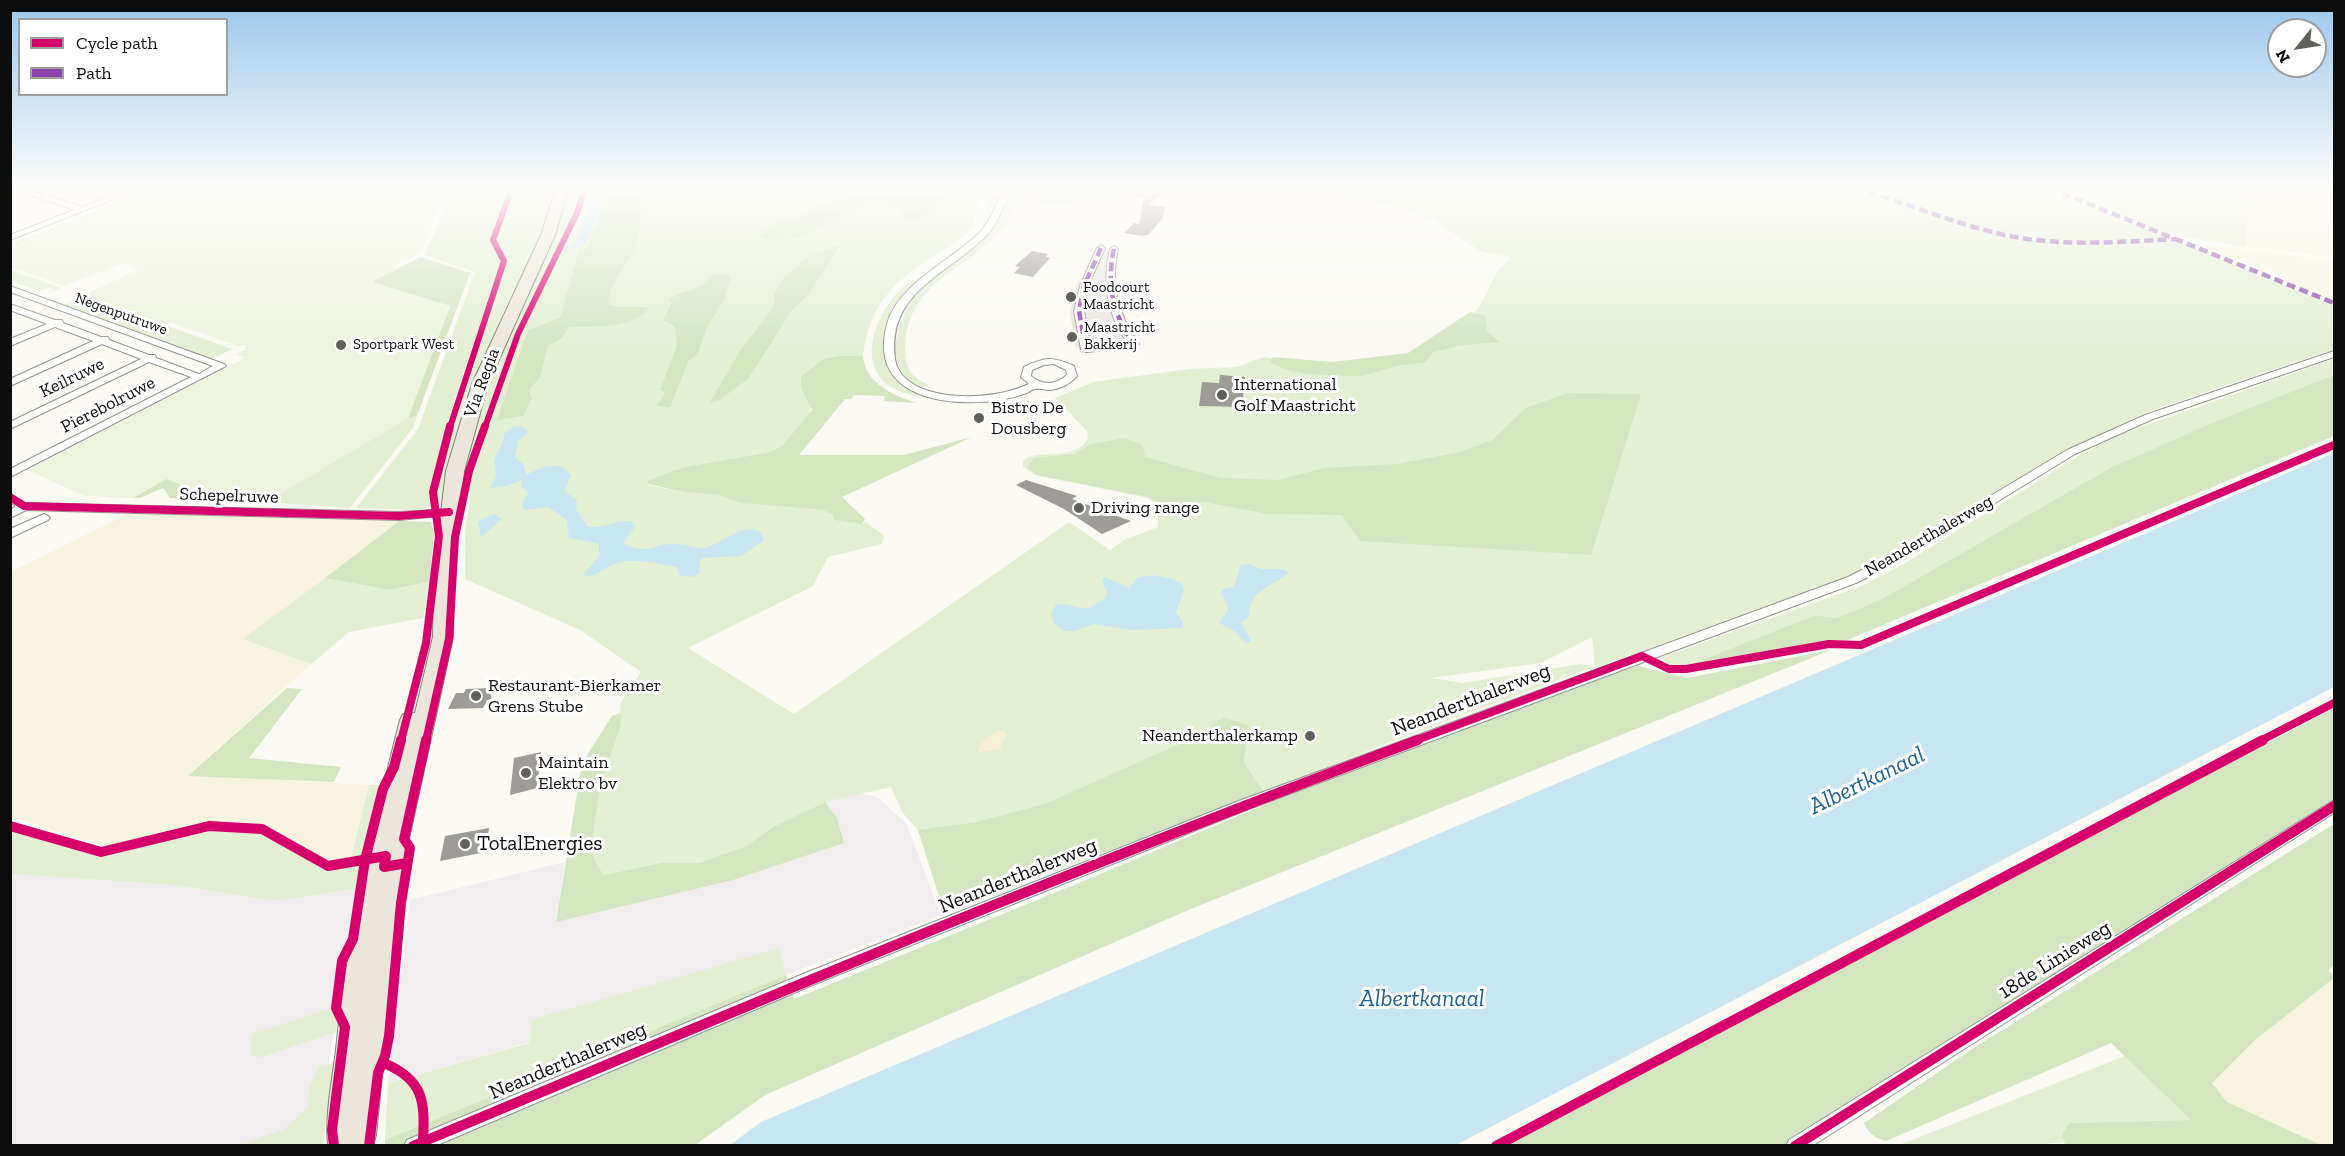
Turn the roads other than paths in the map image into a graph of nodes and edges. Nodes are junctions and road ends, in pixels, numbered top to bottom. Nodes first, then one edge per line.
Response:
1 (545, 242) edge
2 (973, 242) edge
3 (1101, 248) dead end
4 (1114, 249) dead end
5 (10, 289) edge
6 (33, 297) junction
7 (10, 307) edge
8 (77, 314) junction
9 (55, 324) junction
10 (123, 331) junction
11 (101, 341) junction
12 (10, 343) edge
13 (171, 348) junction
14 (2334, 354) edge
15 (149, 359) junction
16 (221, 366) joint
17 (199, 378) junction
18 (10, 382) edge
19 (1035, 384) dead end
20 (10, 426) edge
21 (10, 474) edge
22 (10, 497) edge
23 (24, 506) junction
24 (449, 512) junction
25 (10, 514) edge
26 (44, 518) dead end
27 (10, 534) edge
28 (433, 662) junction
29 (2334, 806) edge
30 (343, 1146) edge
31 (358, 1146) edge
32 (413, 1146) edge
33 (1795, 1146) edge

1 - 24 main road, Via Regia
2 - 19 street
3 - 4 street
5 - 6 street, Negenputruwe
6 - 7 street
6 - 8 street, Negenputruwe
7 - 9 street, Negenputruwe
8 - 9 street
8 - 10 street, Negenputruwe
9 - 11 street, Negenputruwe
9 - 12 street
10 - 11 street
10 - 13 street, Negenputruwe
11 - 15 street, Negenputruwe
11 - 18 street
13 - 15 street, Keilruwe
13 - 16 street, Negenputruwe
14 - 32 street, Neanderthalerweg
15 - 17 street, Negenputruwe
15 - 20 street, Keilruwe
16 - 17 street, Pierebolruwe
17 - 21 street, Pierebolruwe
22 - 23 street
23 - 24 street, Schepelruwe
23 - 25 street
24 - 28 main road, Via Regia
26 - 27 street
28 - 30 main road
28 - 31 main road
29 - 33 street, 18de Linieweg

